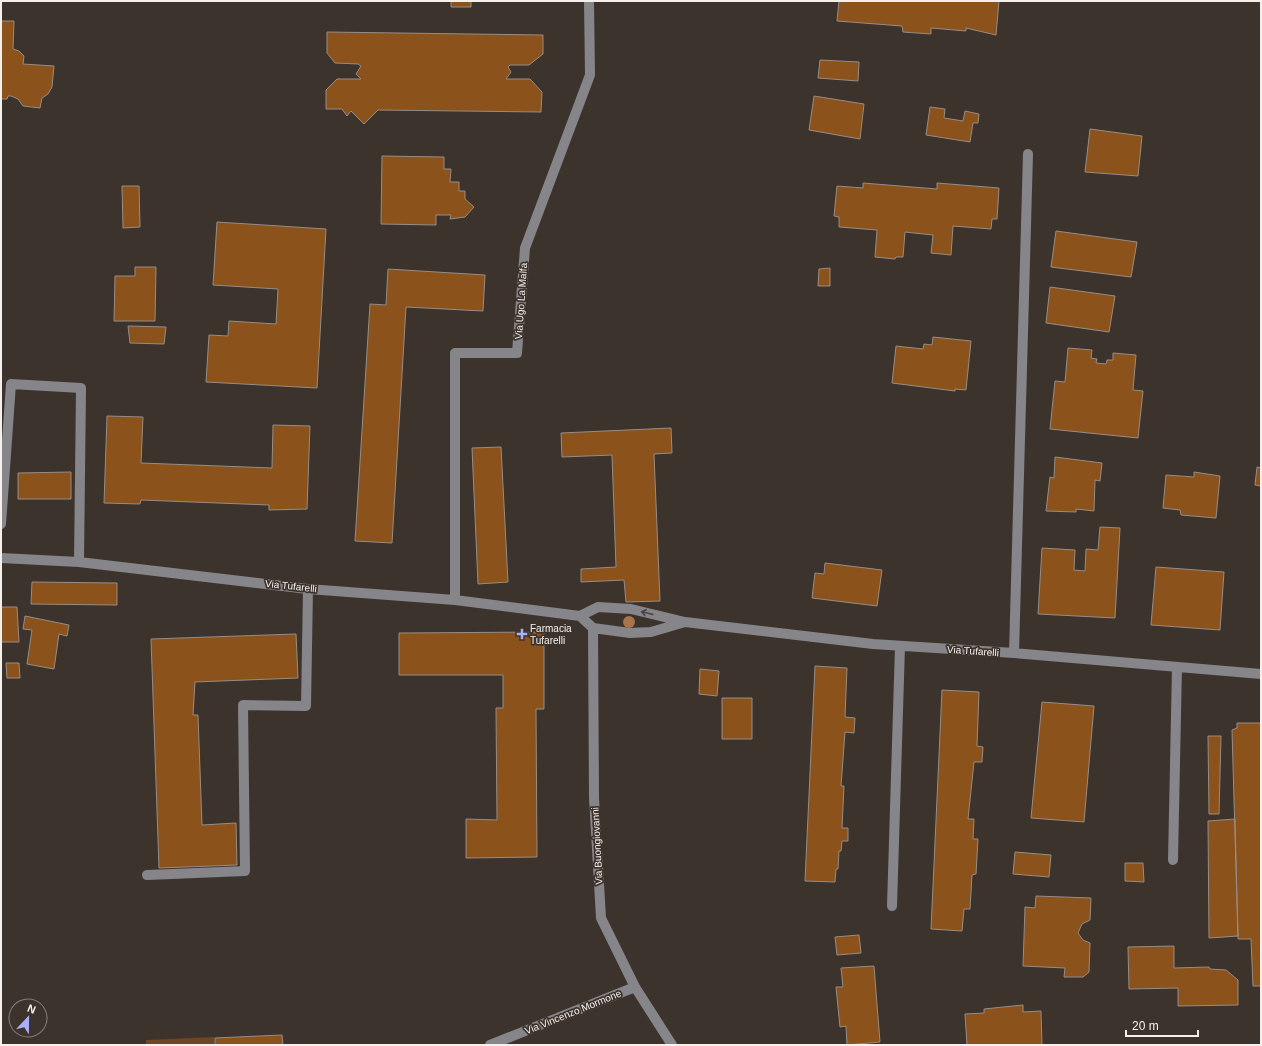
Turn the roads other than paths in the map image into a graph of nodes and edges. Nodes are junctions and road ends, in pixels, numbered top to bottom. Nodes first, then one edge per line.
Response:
1 (589, 1) edge
2 (1028, 154) dead end
3 (1, 524) edge
4 (1, 558) edge
5 (79, 562) junction
6 (308, 589) junction
7 (455, 600) junction
8 (580, 616) junction
9 (685, 622) junction
10 (593, 628) junction
11 (900, 646) junction
12 (1014, 653) junction
13 (1177, 667) junction
14 (1261, 674) edge
15 (1173, 860) dead end
16 (147, 875) dead end
17 (892, 906) dead end
18 (635, 987) junction
19 (490, 1045) edge
20 (672, 1045) edge

1 - 7 street, Via Ugo La Malfa
2 - 12 street
3 - 5 street
4 - 5 street, Via Tufarelli
5 - 6 street, Via Tufarelli
6 - 7 street, Via Tufarelli
6 - 16 street
7 - 8 street, Via Tufarelli
9 -> 8 street, Via Tufarelli
8 - 10 street
9 - 10 street, Via Tufarelli
9 - 11 street, Via Tufarelli
10 - 18 street, Via Buongiovanni
11 - 12 street, Via Tufarelli
11 - 17 street
12 - 13 street, Via Tufarelli
13 - 14 street, Via Tufarelli
13 - 15 street
18 - 19 street, Via Vincenzo Mormone
18 - 20 street, Via Buongiovanni

